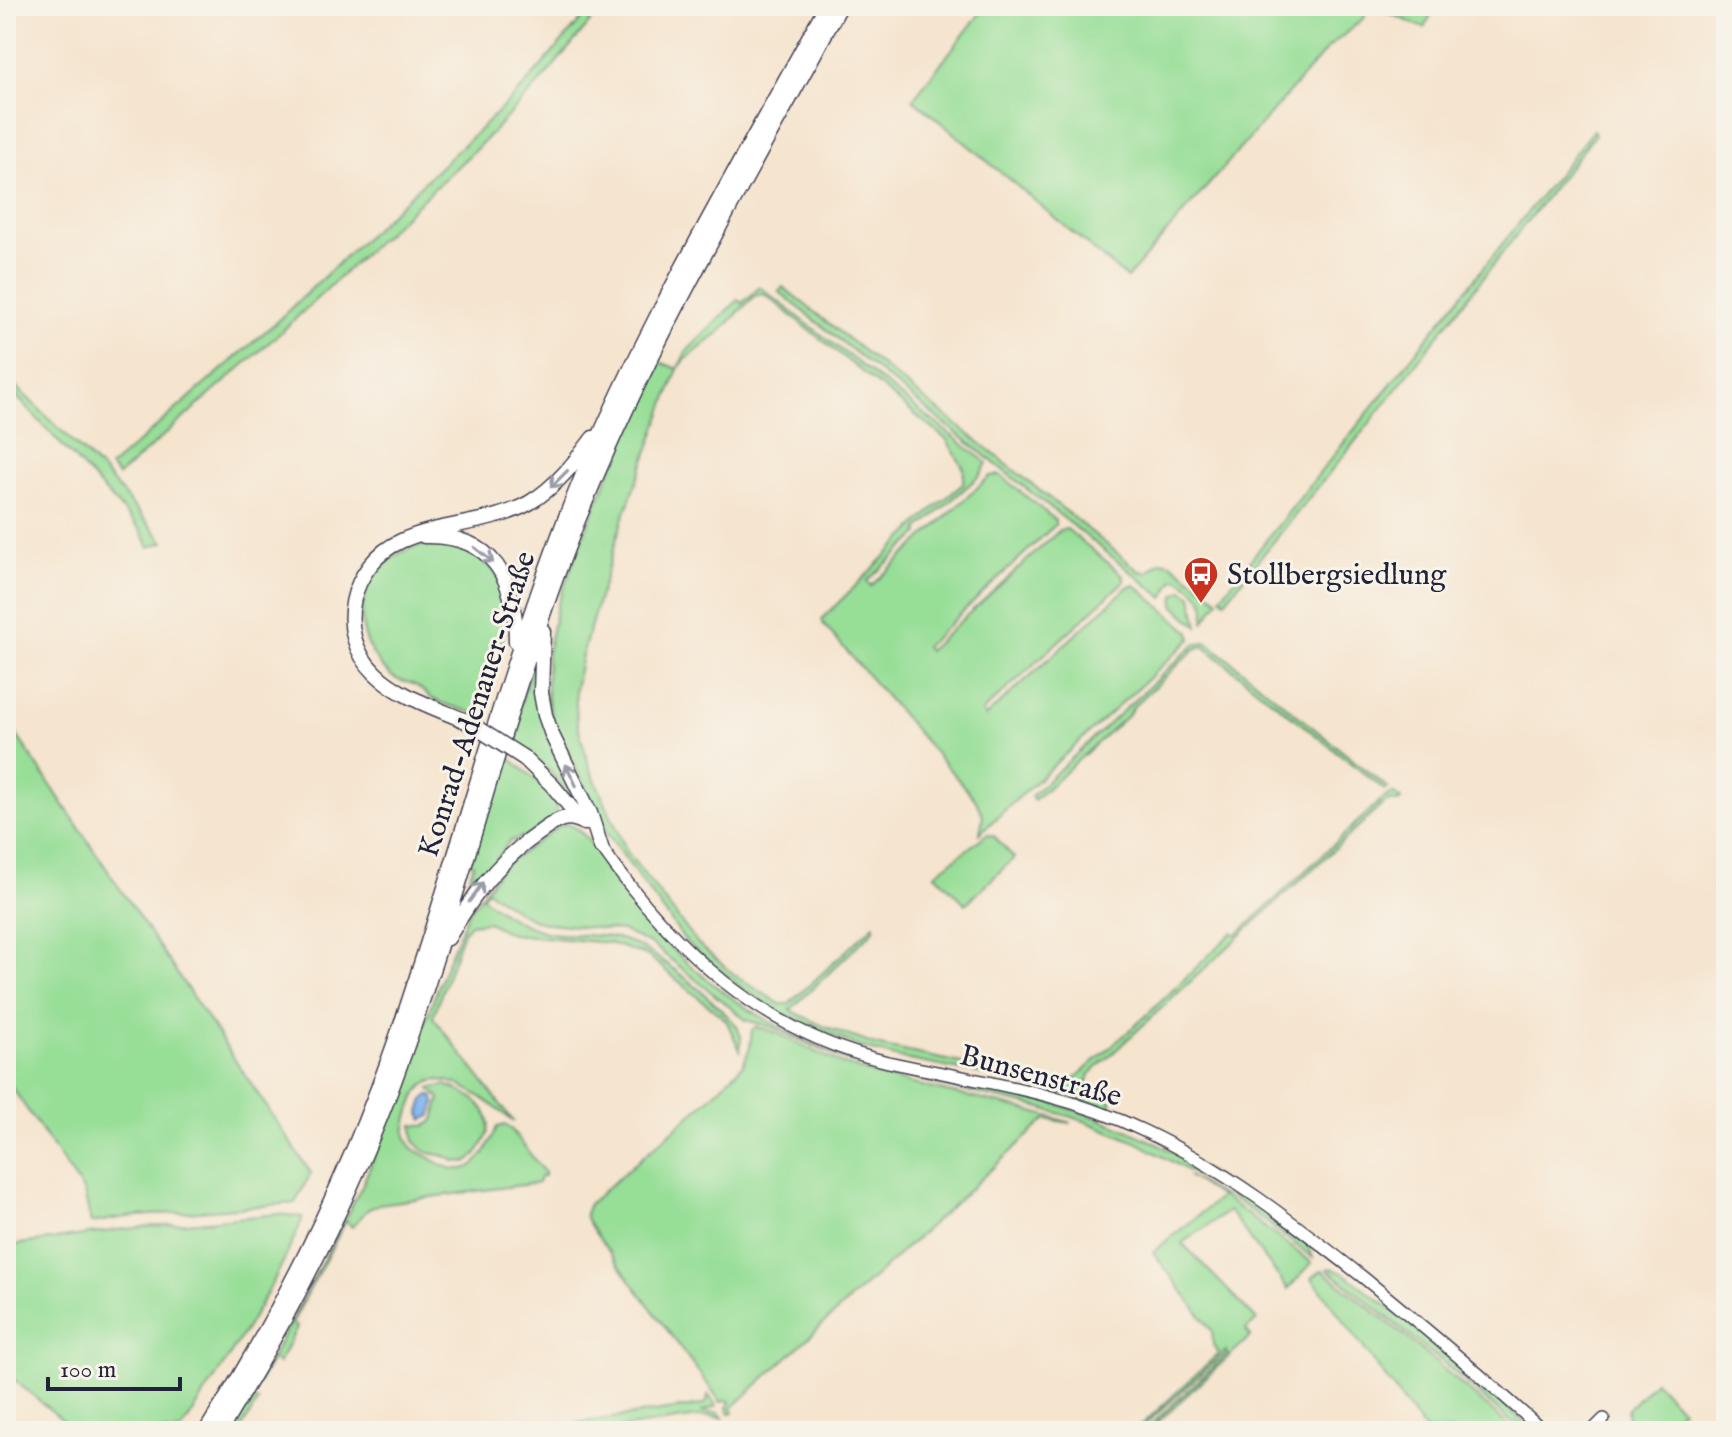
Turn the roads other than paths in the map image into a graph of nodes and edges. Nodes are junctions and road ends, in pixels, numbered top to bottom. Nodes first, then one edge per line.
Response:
1 (826, 6) edge
2 (840, 6) edge
3 (608, 418) junction
4 (411, 537) junction
5 (546, 607) junction
6 (516, 656) junction
7 (584, 823) junction
8 (601, 847) junction
9 (436, 959) junction
10 (1604, 1419) dead end
11 (206, 1431) edge
12 (220, 1431) edge
13 (1543, 1431) edge
14 (1592, 1431) edge

1 - 3 highway, Konrad-Adenauer-Straße
2 - 5 highway, Konrad-Adenauer-Straße
3 -> 4 highway
3 - 6 highway, Konrad-Adenauer-Straße
4 -> 6 highway
4 - 7 highway, bridge
8 -> 5 highway
5 - 9 highway, Konrad-Adenauer-Straße
6 - 11 highway, Konrad-Adenauer-Straße
7 - 8 highway
9 -> 7 highway
8 - 13 main road, Bunsenstraße
9 - 12 highway, Konrad-Adenauer-Straße
10 - 14 main road

